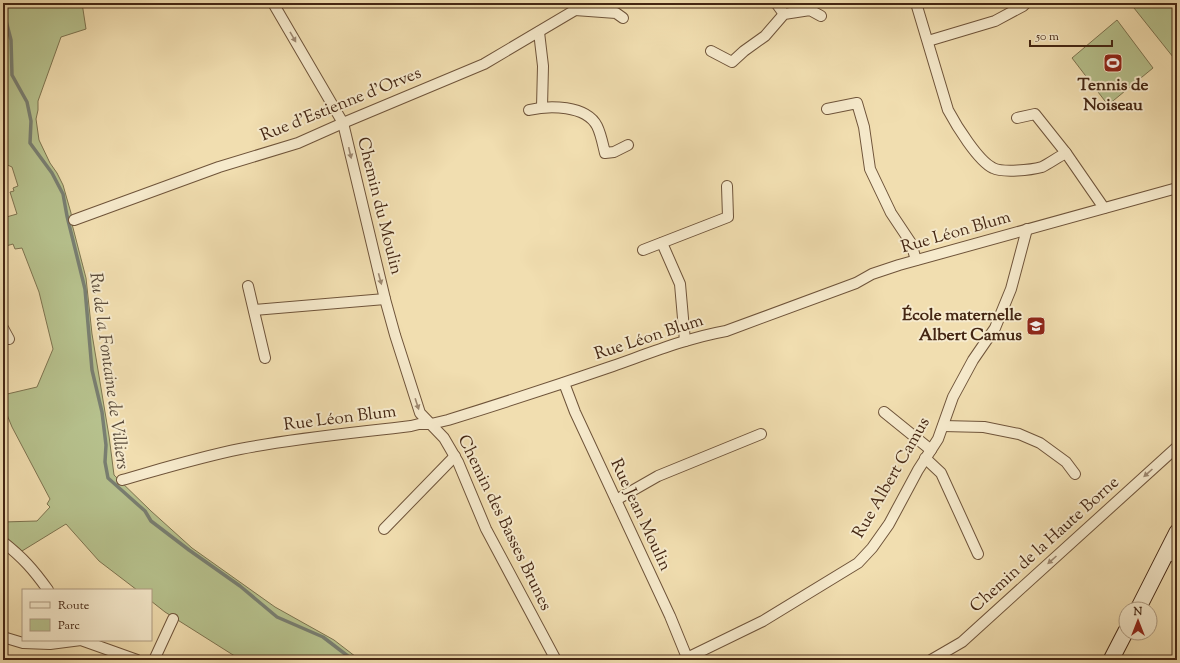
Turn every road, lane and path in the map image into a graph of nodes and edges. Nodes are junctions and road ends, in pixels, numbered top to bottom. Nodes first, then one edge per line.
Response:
1 (273, 3) edge
2 (587, 3) edge
3 (776, 3) edge
4 (916, 3) edge
5 (1026, 3) edge
6 (575, 10) junction
7 (784, 14) junction
8 (821, 16) dead end
9 (624, 18) dead end
10 (539, 32) junction
11 (928, 41) junction
12 (711, 51) dead end
13 (542, 107) junction
14 (827, 109) dead end
15 (529, 110) dead end
16 (1017, 118) dead end
17 (343, 123) junction
18 (628, 145) dead end
19 (1066, 153) junction
20 (727, 186) dead end
21 (1177, 188) edge
22 (1104, 208) junction
23 (74, 220) dead end
24 (1027, 229) junction
25 (662, 243) junction
26 (643, 250) dead end
27 (916, 260) junction
28 (248, 286) dead end
29 (385, 299) junction
30 (254, 310) junction
31 (3, 328) edge
32 (9, 339) dead end
33 (685, 341) junction
34 (265, 358) dead end
35 (564, 383) junction
36 (884, 412) dead end
37 (432, 424) junction
38 (943, 426) junction
39 (761, 434) dead end
40 (1177, 446) edge
41 (928, 454) junction
42 (454, 456) junction
43 (1075, 474) dead end
44 (122, 480) dead end
45 (616, 500) junction
46 (384, 529) dead end
47 (1177, 532) edge
48 (3, 542) edge
49 (978, 554) dead end
50 (1172, 555) edge
51 (47, 589) edge
52 (1143, 601) edge
53 (172, 620) dead end
54 (3, 637) edge
55 (73, 641) edge
56 (84, 641) edge
57 (1121, 641) edge
58 (688, 659) edge
59 (137, 660) edge
60 (154, 660) edge
61 (556, 660) edge
62 (931, 660) edge
63 (1111, 660) edge

1 -> 17 street, Chemin du Moulin
2 - 6 street, Rue d'Estienne d'Orves
3 - 7 street
4 - 11 street
5 - 11 street
6 - 9 street
6 - 10 street, Rue d'Estienne d'Orves
7 - 8 street
7 - 12 street
10 - 13 street
10 - 17 street, Rue d'Estienne d'Orves
11 - 19 street
13 - 15 street
13 - 18 street
14 - 27 street
16 - 19 street
17 - 23 street, Rue d'Estienne d'Orves
17 -> 29 street, Chemin du Moulin
19 - 22 street
20 - 25 street
21 - 22 street, Rue Léon Blum
22 - 24 street, Rue Léon Blum
24 - 27 street, Rue Léon Blum
24 - 38 street, Rue Albert Camus
25 - 26 street
25 - 33 street
27 - 33 street, Rue Léon Blum
28 - 30 street
29 - 30 street
29 -> 37 street, Chemin du Moulin
30 - 34 street
31 - 32 street
33 - 35 street, Rue Léon Blum
35 - 37 street, Rue Léon Blum
35 - 45 street, Rue Jean Moulin
36 - 41 street
37 - 42 street, Chemin des Basses Brunes
37 - 44 street, Rue Léon Blum
38 - 41 street, Rue Albert Camus
38 - 43 street
39 - 45 street
40 -> 62 street, Chemin de la Haute Borne
41 - 49 street
41 - 58 street, Rue Albert Camus
42 - 46 street
42 - 61 street, Chemin des Basses Brunes
45 - 58 street, Rue Jean Moulin
47 - 50 main road
48 - 51 street
50 - 52 main road
53 - 60 street
54 - 55 street
56 - 59 street
57 - 63 main road

